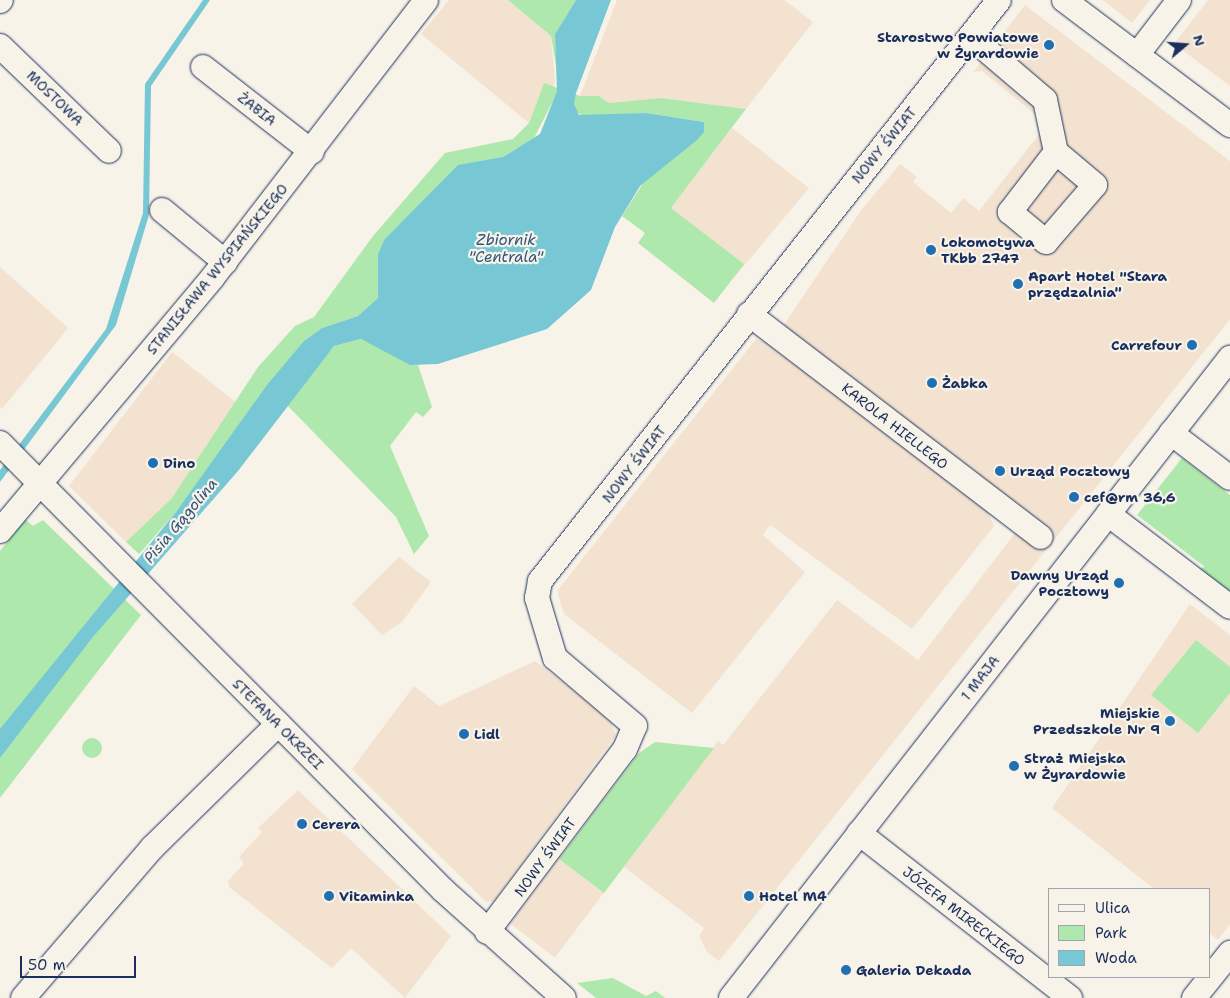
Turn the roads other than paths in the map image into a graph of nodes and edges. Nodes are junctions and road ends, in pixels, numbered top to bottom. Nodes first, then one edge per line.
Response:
1 (426, 0) edge
2 (999, 0) edge
3 (1064, 0) edge
4 (1179, 0) edge
5 (971, 37) junction
6 (0, 46) edge
7 (1137, 55) junction
8 (203, 66) dead end
9 (1230, 125) edge
10 (109, 151) dead end
11 (312, 152) junction
12 (1056, 152) dead end
13 (162, 210) dead end
14 (225, 262) junction
15 (749, 314) junction
16 (1230, 358) edge
17 (1171, 433) junction
18 (0, 444) edge
19 (31, 476) junction
20 (1230, 478) edge
21 (1108, 514) junction
22 (0, 531) edge
23 (1071, 562) junction
24 (1230, 608) edge
25 (278, 724) junction
26 (859, 833) junction
27 (487, 932) junction
28 (1230, 953) edge
29 (1060, 995) edge
30 (23, 998) edge
31 (564, 998) edge
32 (730, 998) edge
33 (1194, 998) edge

1 - 11 street, STANISŁAWA WYSPIAŃSKIEGO
2 - 5 street, NOWY ŚWIAT
3 - 7 street
4 - 7 street
5 - 12 street
5 - 15 street, NOWY ŚWIAT
6 - 10 street, MOSTOWA
7 - 9 street
8 - 11 street, ŻABIA
11 - 14 street, STANISŁAWA WYSPIAŃSKIEGO
13 - 14 street
14 - 19 street, STANISŁAWA WYSPIAŃSKIEGO
15 - 23 street, KAROLA HIELLEGO
15 - 27 street, NOWY ŚWIAT
16 - 17 street, 1 MAJA
17 - 20 street
17 - 21 street, 1 MAJA
18 - 19 street, STEFANA OKRZEI
19 - 22 street, STANISŁAWA WYSPIAŃSKIEGO
19 - 25 street, STEFANA OKRZEI
21 - 23 street, 1 MAJA
21 - 24 street
23 - 26 street, 1 MAJA
25 - 27 street, STEFANA OKRZEI
25 - 30 street
26 - 29 street, JÓZEFA MIRECKIEGO
26 - 32 street, 1 MAJA
27 - 31 street, STEFANA OKRZEI
28 - 33 street

